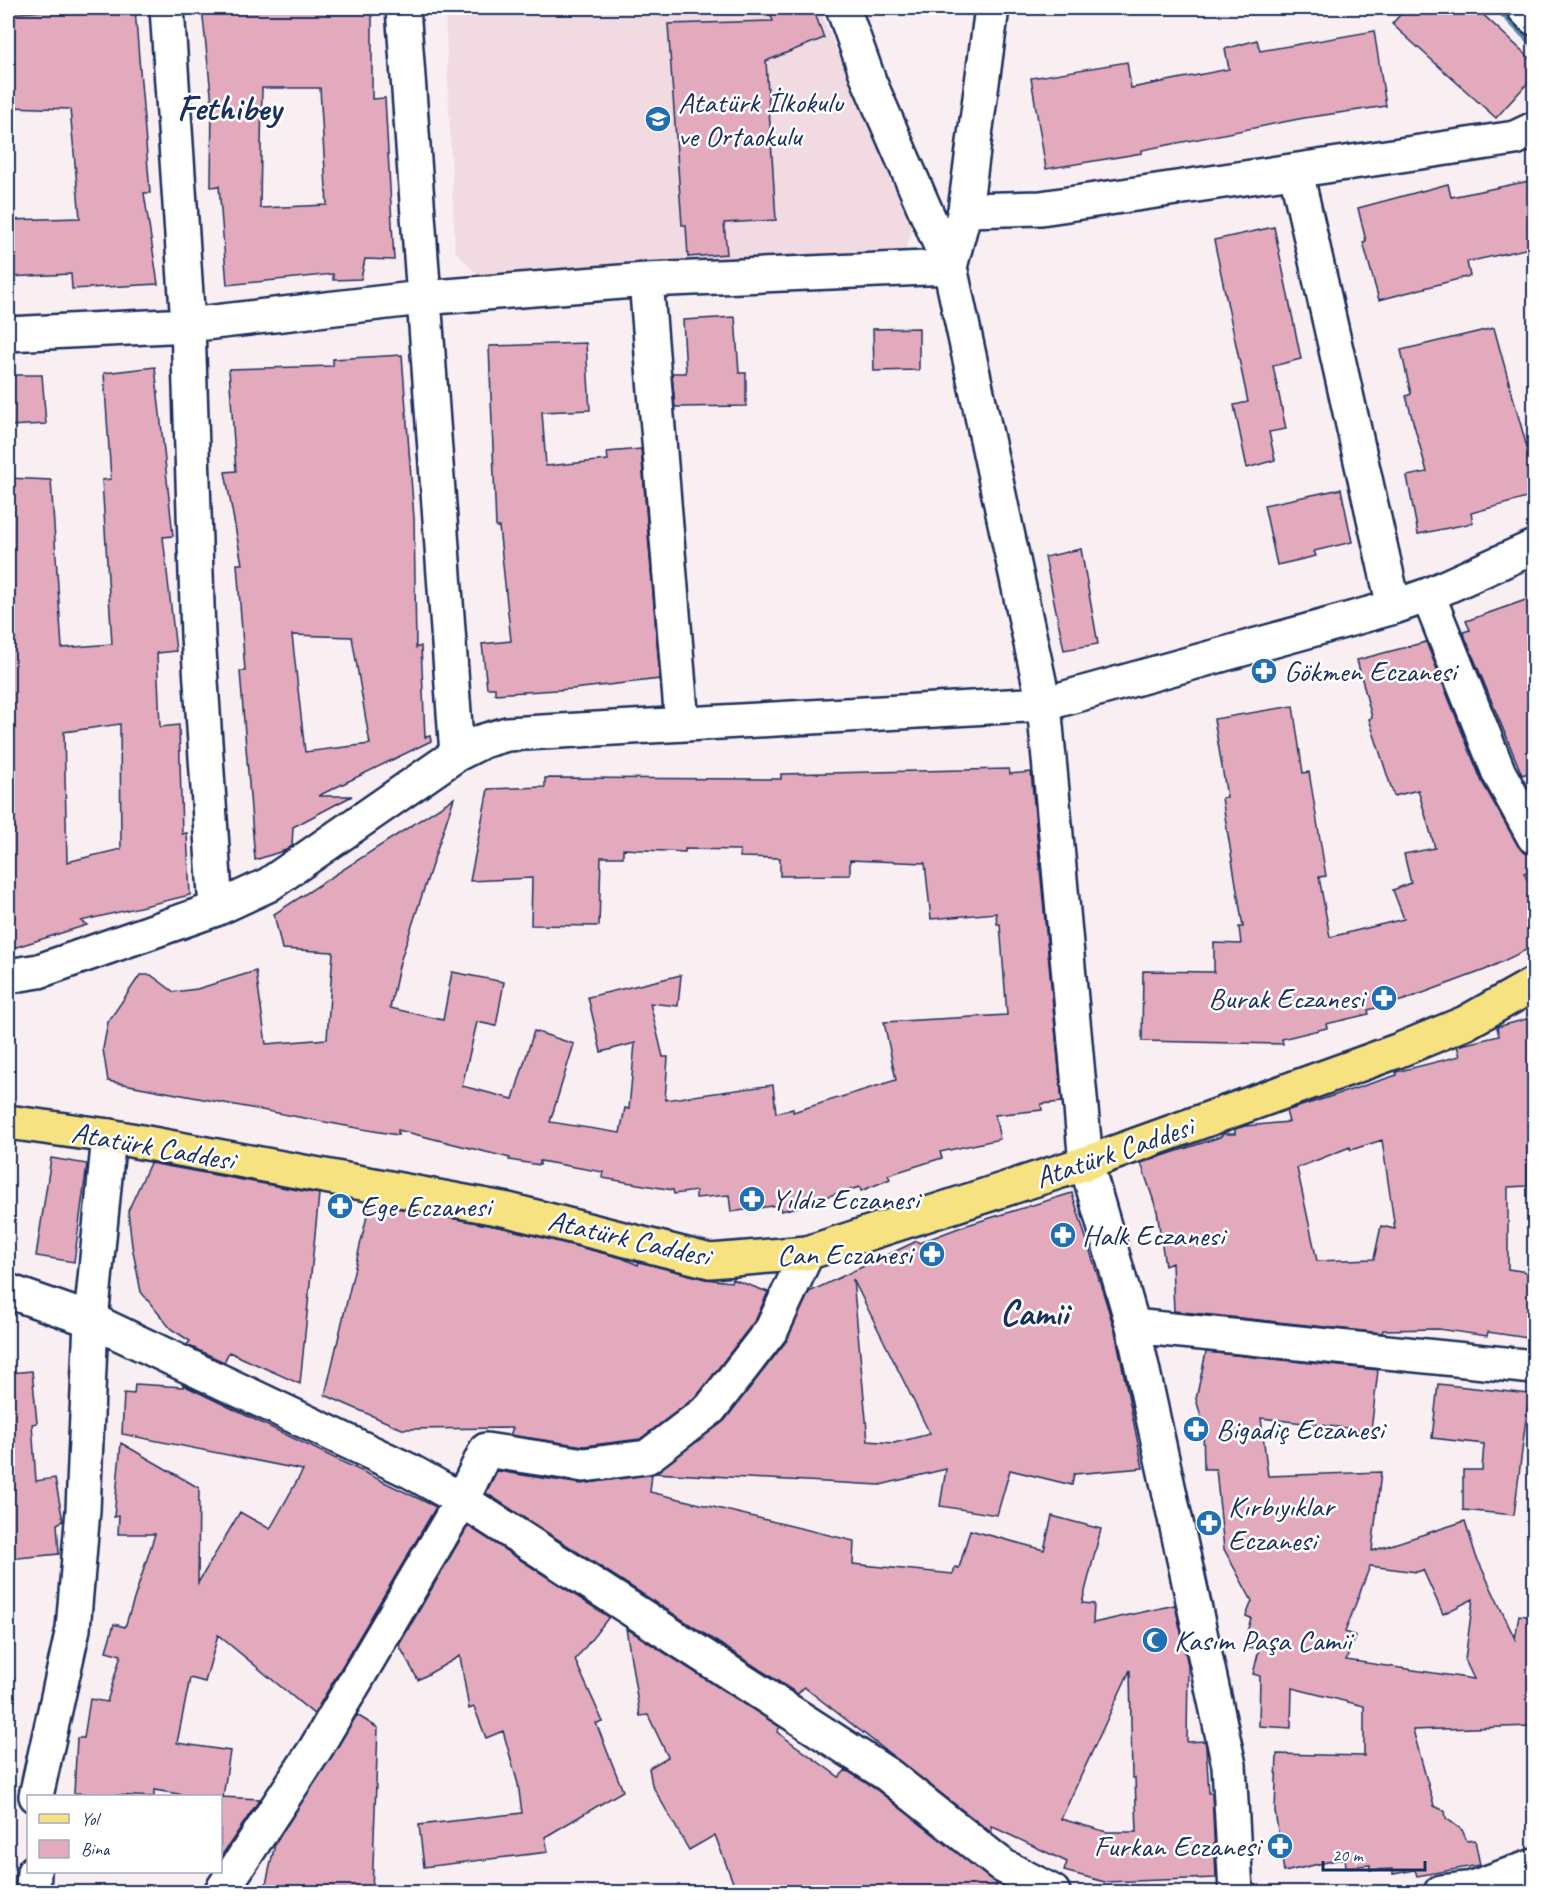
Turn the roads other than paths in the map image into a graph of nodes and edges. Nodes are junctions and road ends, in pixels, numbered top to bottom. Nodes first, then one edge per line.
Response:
1 (167, 8) edge
2 (403, 8) edge
3 (843, 8) edge
4 (992, 8) edge
5 (1524, 8) edge
6 (1534, 18) edge
7 (1534, 129) edge
8 (1296, 172) junction
9 (965, 210) junction
10 (950, 267) junction
11 (646, 280) junction
12 (422, 298) junction
13 (188, 325) junction
14 (8, 334) edge
15 (1534, 547) edge
16 (1428, 595) junction
17 (1394, 607) junction
18 (1044, 704) junction
19 (682, 724) junction
20 (457, 754) junction
21 (1534, 837) edge
22 (216, 909) junction
23 (8, 976) edge
24 (1534, 984) edge
25 (8, 1122) edge
26 (109, 1136) junction
27 (1086, 1163) junction
28 (807, 1253) junction
29 (8, 1291) edge
30 (91, 1320) junction
31 (1133, 1326) junction
32 (1534, 1367) edge
33 (462, 1500) junction
34 (36, 1795) edge
35 (1534, 1866) edge
36 (34, 1873) edge
37 (33, 1893) edge
38 (221, 1893) edge
39 (1053, 1893) edge
40 (1236, 1893) edge
41 (1441, 1893) edge

1 - 13 street
2 - 12 street
3 - 10 street
4 - 9 street
5 - 6 street
7 - 8 street
8 - 9 street
8 - 17 street
9 - 10 street
10 - 11 street
10 - 18 street
11 - 12 street
11 - 19 street
12 - 13 street
12 - 20 street
13 - 14 street
13 - 22 street
15 - 16 street
16 - 17 street
16 - 21 street
17 - 18 street
18 - 19 street
18 - 27 street
19 - 20 street
20 - 22 street
22 - 23 street
24 - 27 main road, Atatürk Caddesi
25 - 26 main road, Atatürk Caddesi
26 - 28 main road, Atatürk Caddesi
26 - 30 street
27 - 28 main road, Atatürk Caddesi
27 - 31 street
28 - 33 street
29 - 30 street
30 - 33 street
30 - 34 street
31 - 32 street
31 - 40 street
33 - 38 street
33 - 39 street
35 - 41 street
36 - 37 street

